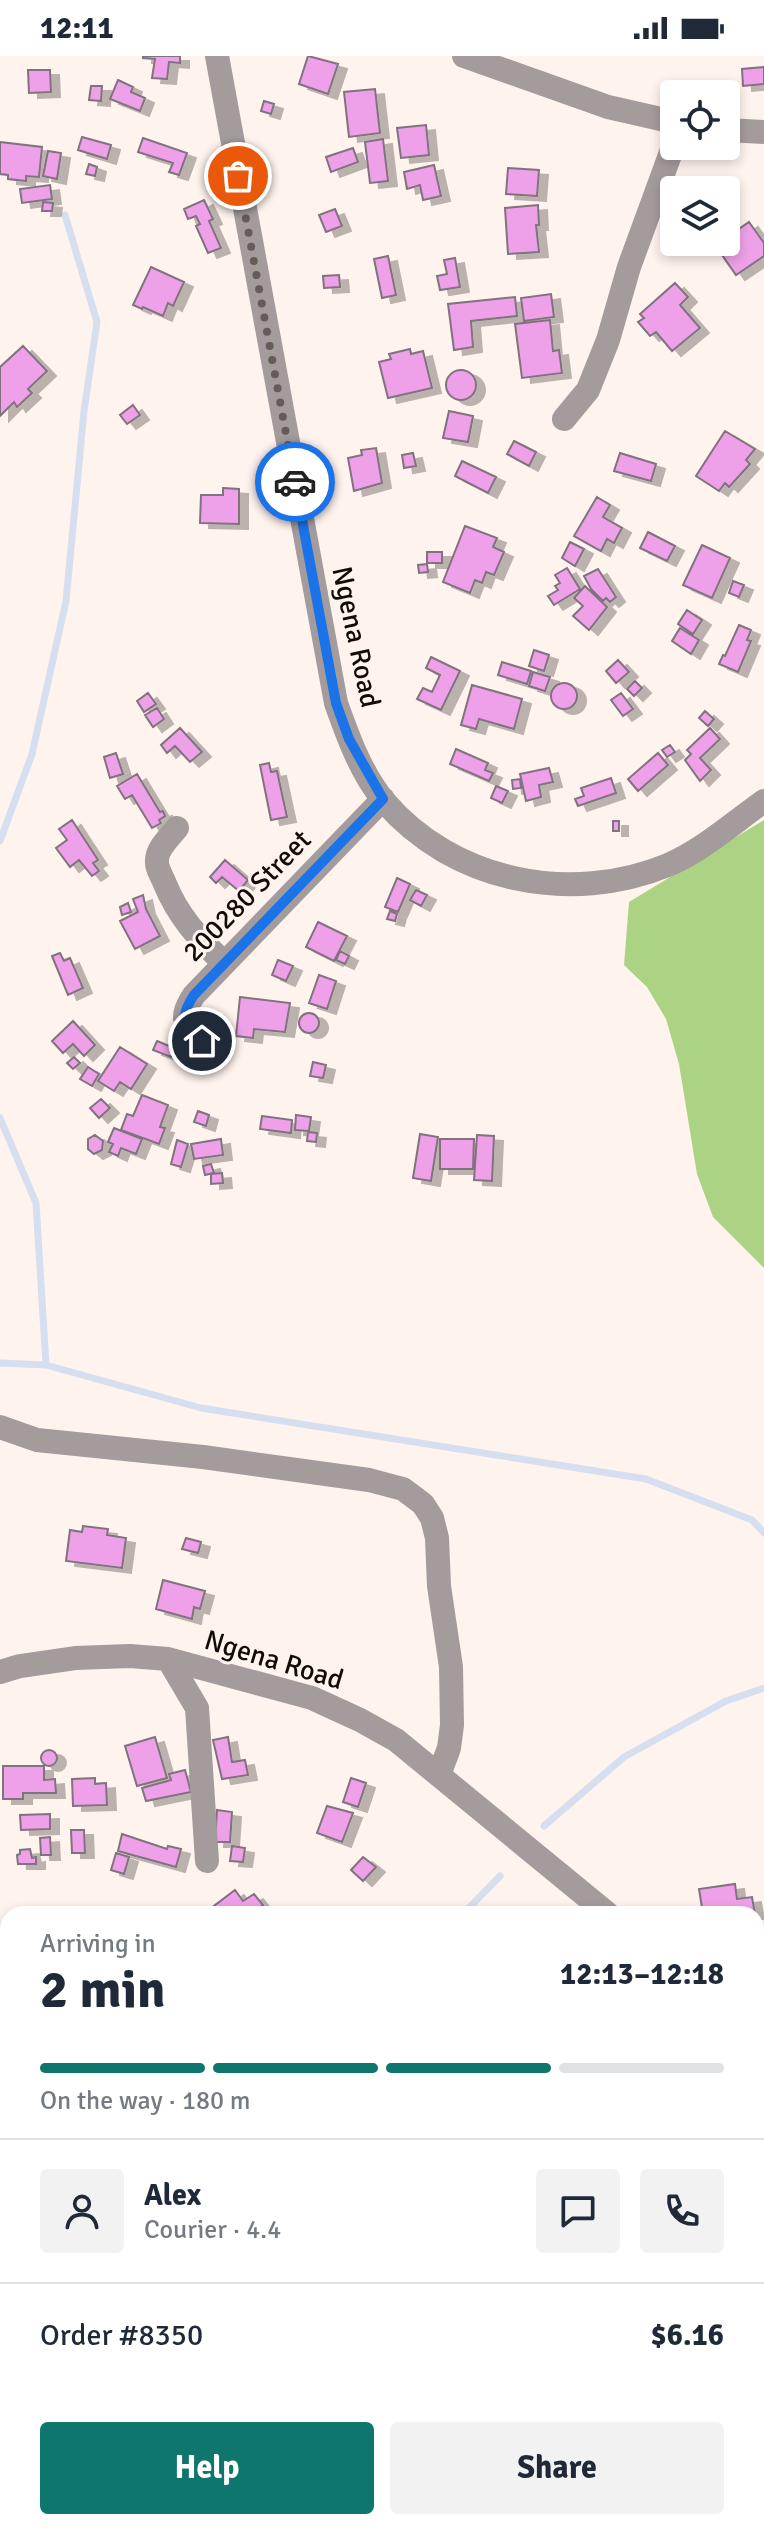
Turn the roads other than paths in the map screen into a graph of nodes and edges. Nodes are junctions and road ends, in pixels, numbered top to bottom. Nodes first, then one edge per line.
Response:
1 (217, 56) edge
2 (464, 56) edge
3 (660, 119) edge
4 (740, 131) edge
5 (764, 132) edge
6 (668, 160) edge
7 (564, 419) dead end
8 (383, 799) junction
9 (764, 801) edge
10 (177, 828) dead end
11 (224, 963) junction
12 (202, 1041) dead end
13 (0, 1427) edge
14 (168, 1659) junction
15 (0, 1672) edge
16 (439, 1775) junction
17 (207, 1861) dead end
18 (598, 1906) edge

1 - 8 street, Ngena Road
2 - 3 street
4 - 5 street
6 - 7 street
8 - 9 street, Ngena Road
8 - 11 street, 200280 Street
10 - 11 street
11 - 12 street, 200280 Street
13 - 16 street
14 - 15 street, Ngena Road
14 - 16 street, Ngena Road
14 - 17 street
16 - 18 street, Ngena Road

